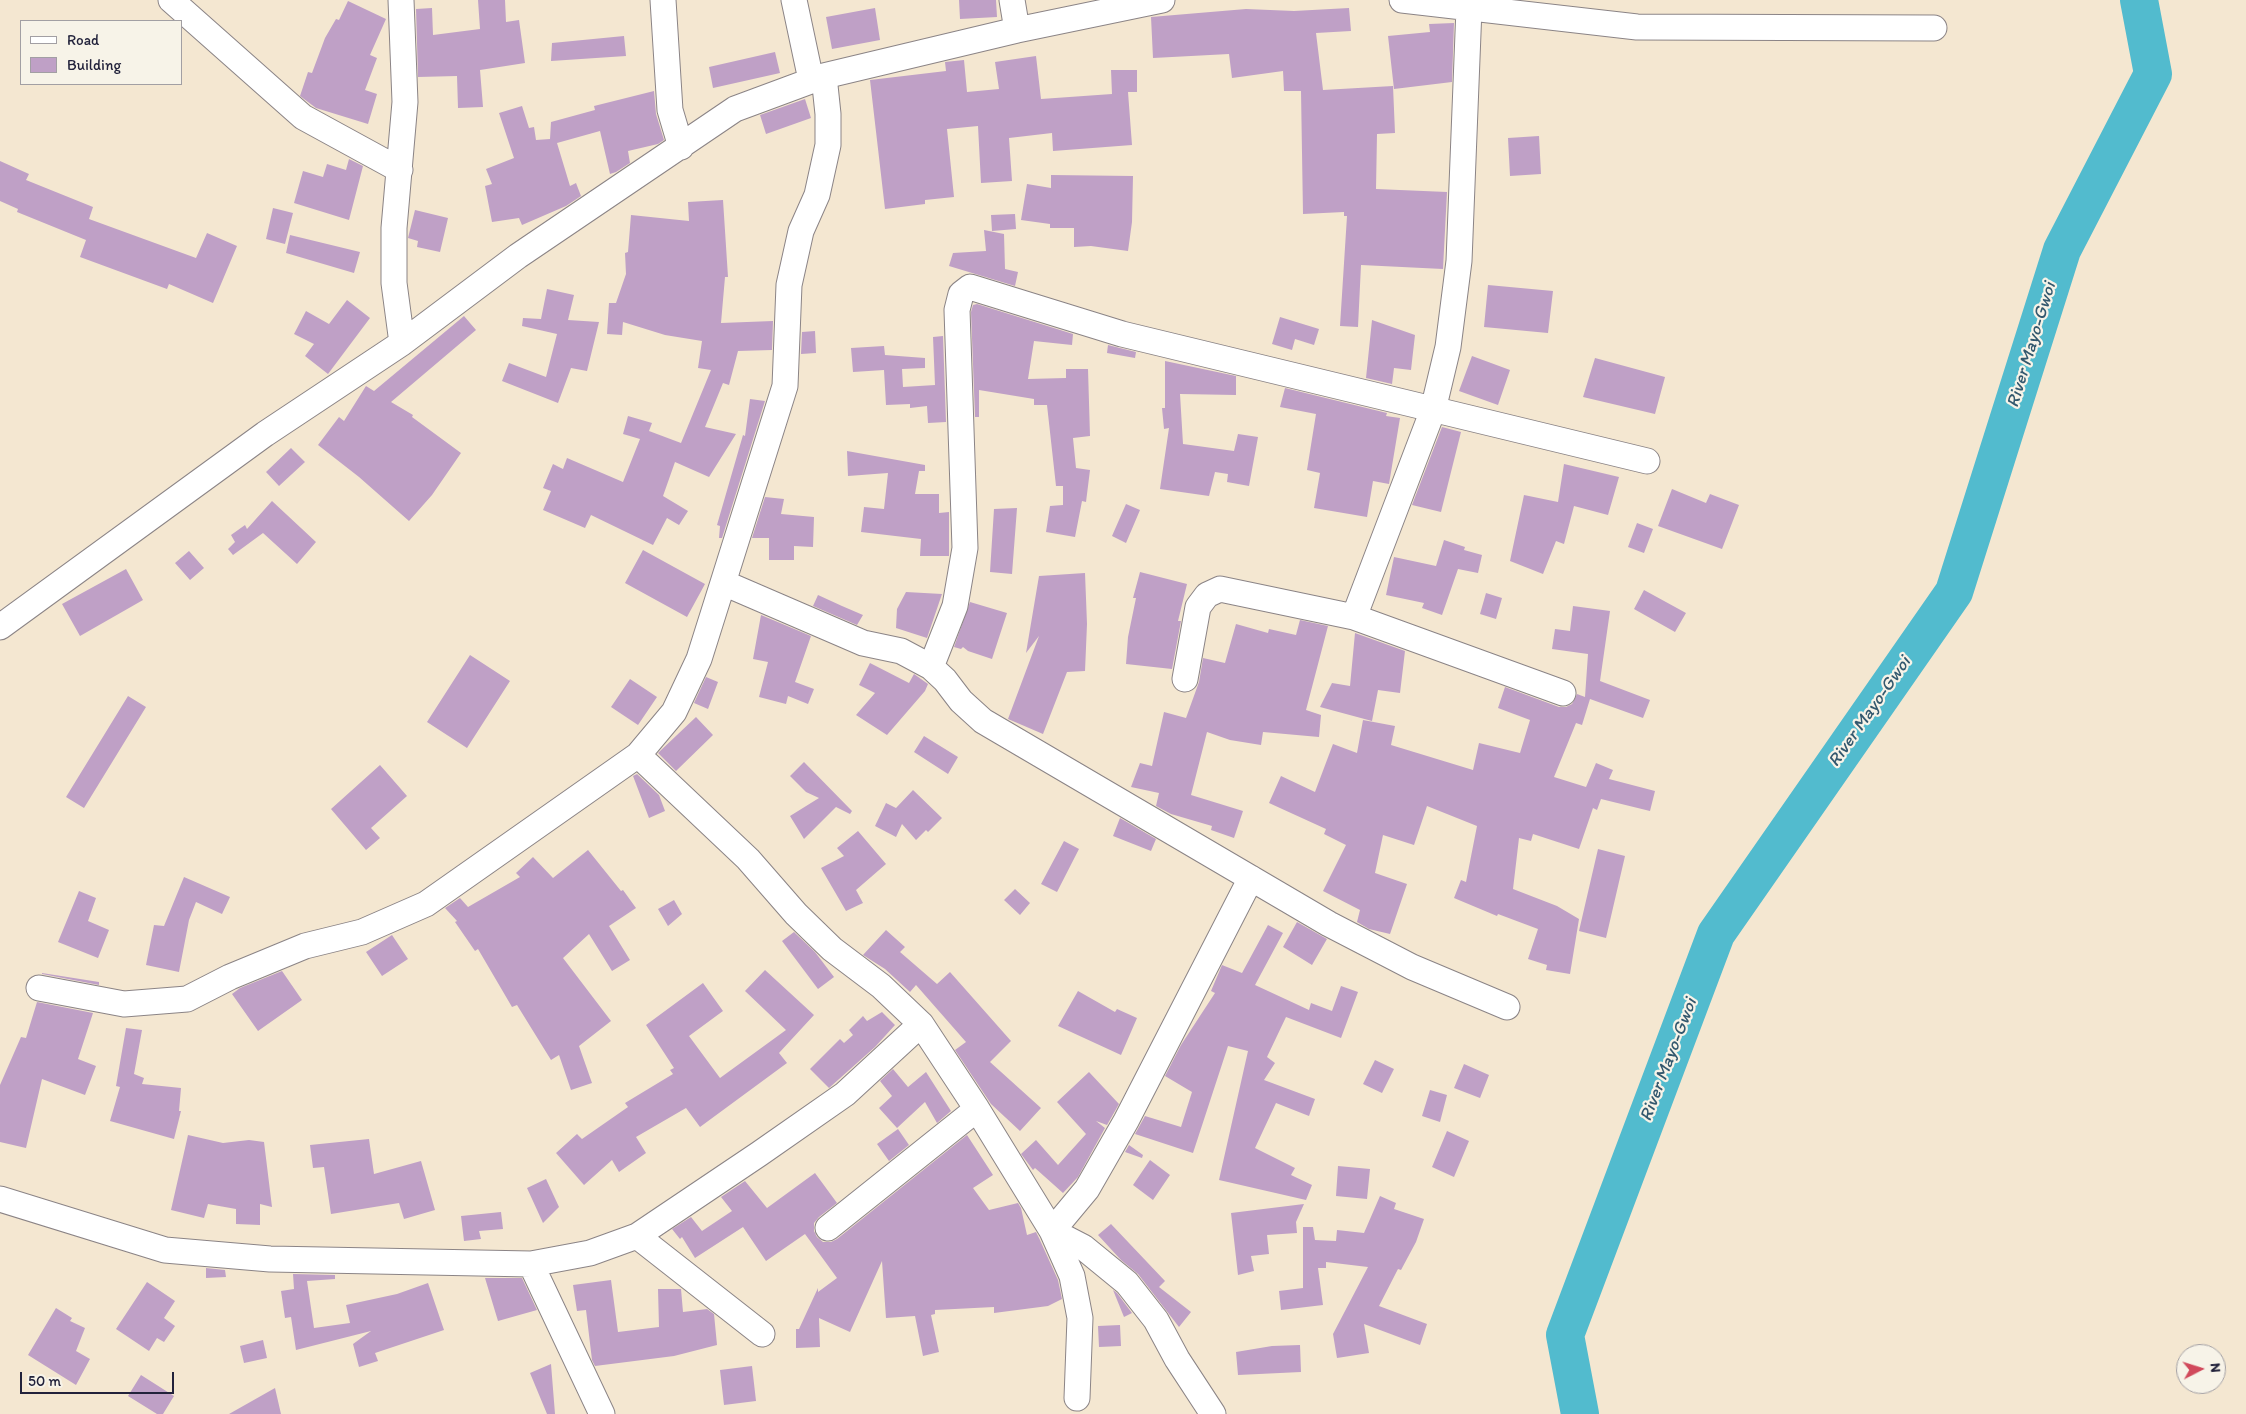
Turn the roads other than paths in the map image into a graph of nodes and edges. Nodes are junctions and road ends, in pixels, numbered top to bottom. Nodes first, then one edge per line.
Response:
1 (171, 0) edge
2 (401, 0) edge
3 (663, 0) edge
4 (794, 0) edge
5 (1012, 0) edge
6 (1162, 0) edge
7 (1402, 0) edge
8 (1469, 8) junction
9 (1934, 28) dead end
10 (1017, 30) junction
11 (817, 78) junction
12 (681, 147) junction
13 (400, 170) junction
14 (402, 343) junction
15 (1433, 410) junction
16 (1647, 461) dead end
17 (724, 583) junction
18 (1354, 618) junction
19 (0, 627) edge
20 (931, 667) junction
21 (1185, 679) dead end
22 (1563, 693) dead end
23 (638, 756) junction
24 (1251, 878) junction
25 (40, 988) dead end
26 (1507, 1006) dead end
27 (921, 1024) junction
28 (977, 1109) junction
29 (0, 1198) edge
30 (828, 1228) dead end
31 (1052, 1231) junction
32 (637, 1236) junction
33 (531, 1264) junction
34 (762, 1334) dead end
35 (1077, 1398) dead end
36 (602, 1414) edge
37 (1213, 1414) edge

1 - 13 street
2 - 13 street
3 - 12 street
4 - 11 street
5 - 10 street
6 - 10 street
7 - 8 street
8 - 9 street
8 - 15 street
10 - 11 street
11 - 12 street
11 - 17 street
12 - 14 street
13 - 14 street
14 - 19 street
15 - 16 street
15 - 18 street
15 - 20 street
17 - 20 street
17 - 23 street
18 - 21 street
18 - 22 street
20 - 24 street
23 - 25 street
23 - 27 street
24 - 26 street
24 - 31 street
27 - 28 street
27 - 32 street
28 - 30 street
28 - 31 street
29 - 33 street
31 - 35 street
31 - 37 street
32 - 33 street
32 - 34 street
33 - 36 street

